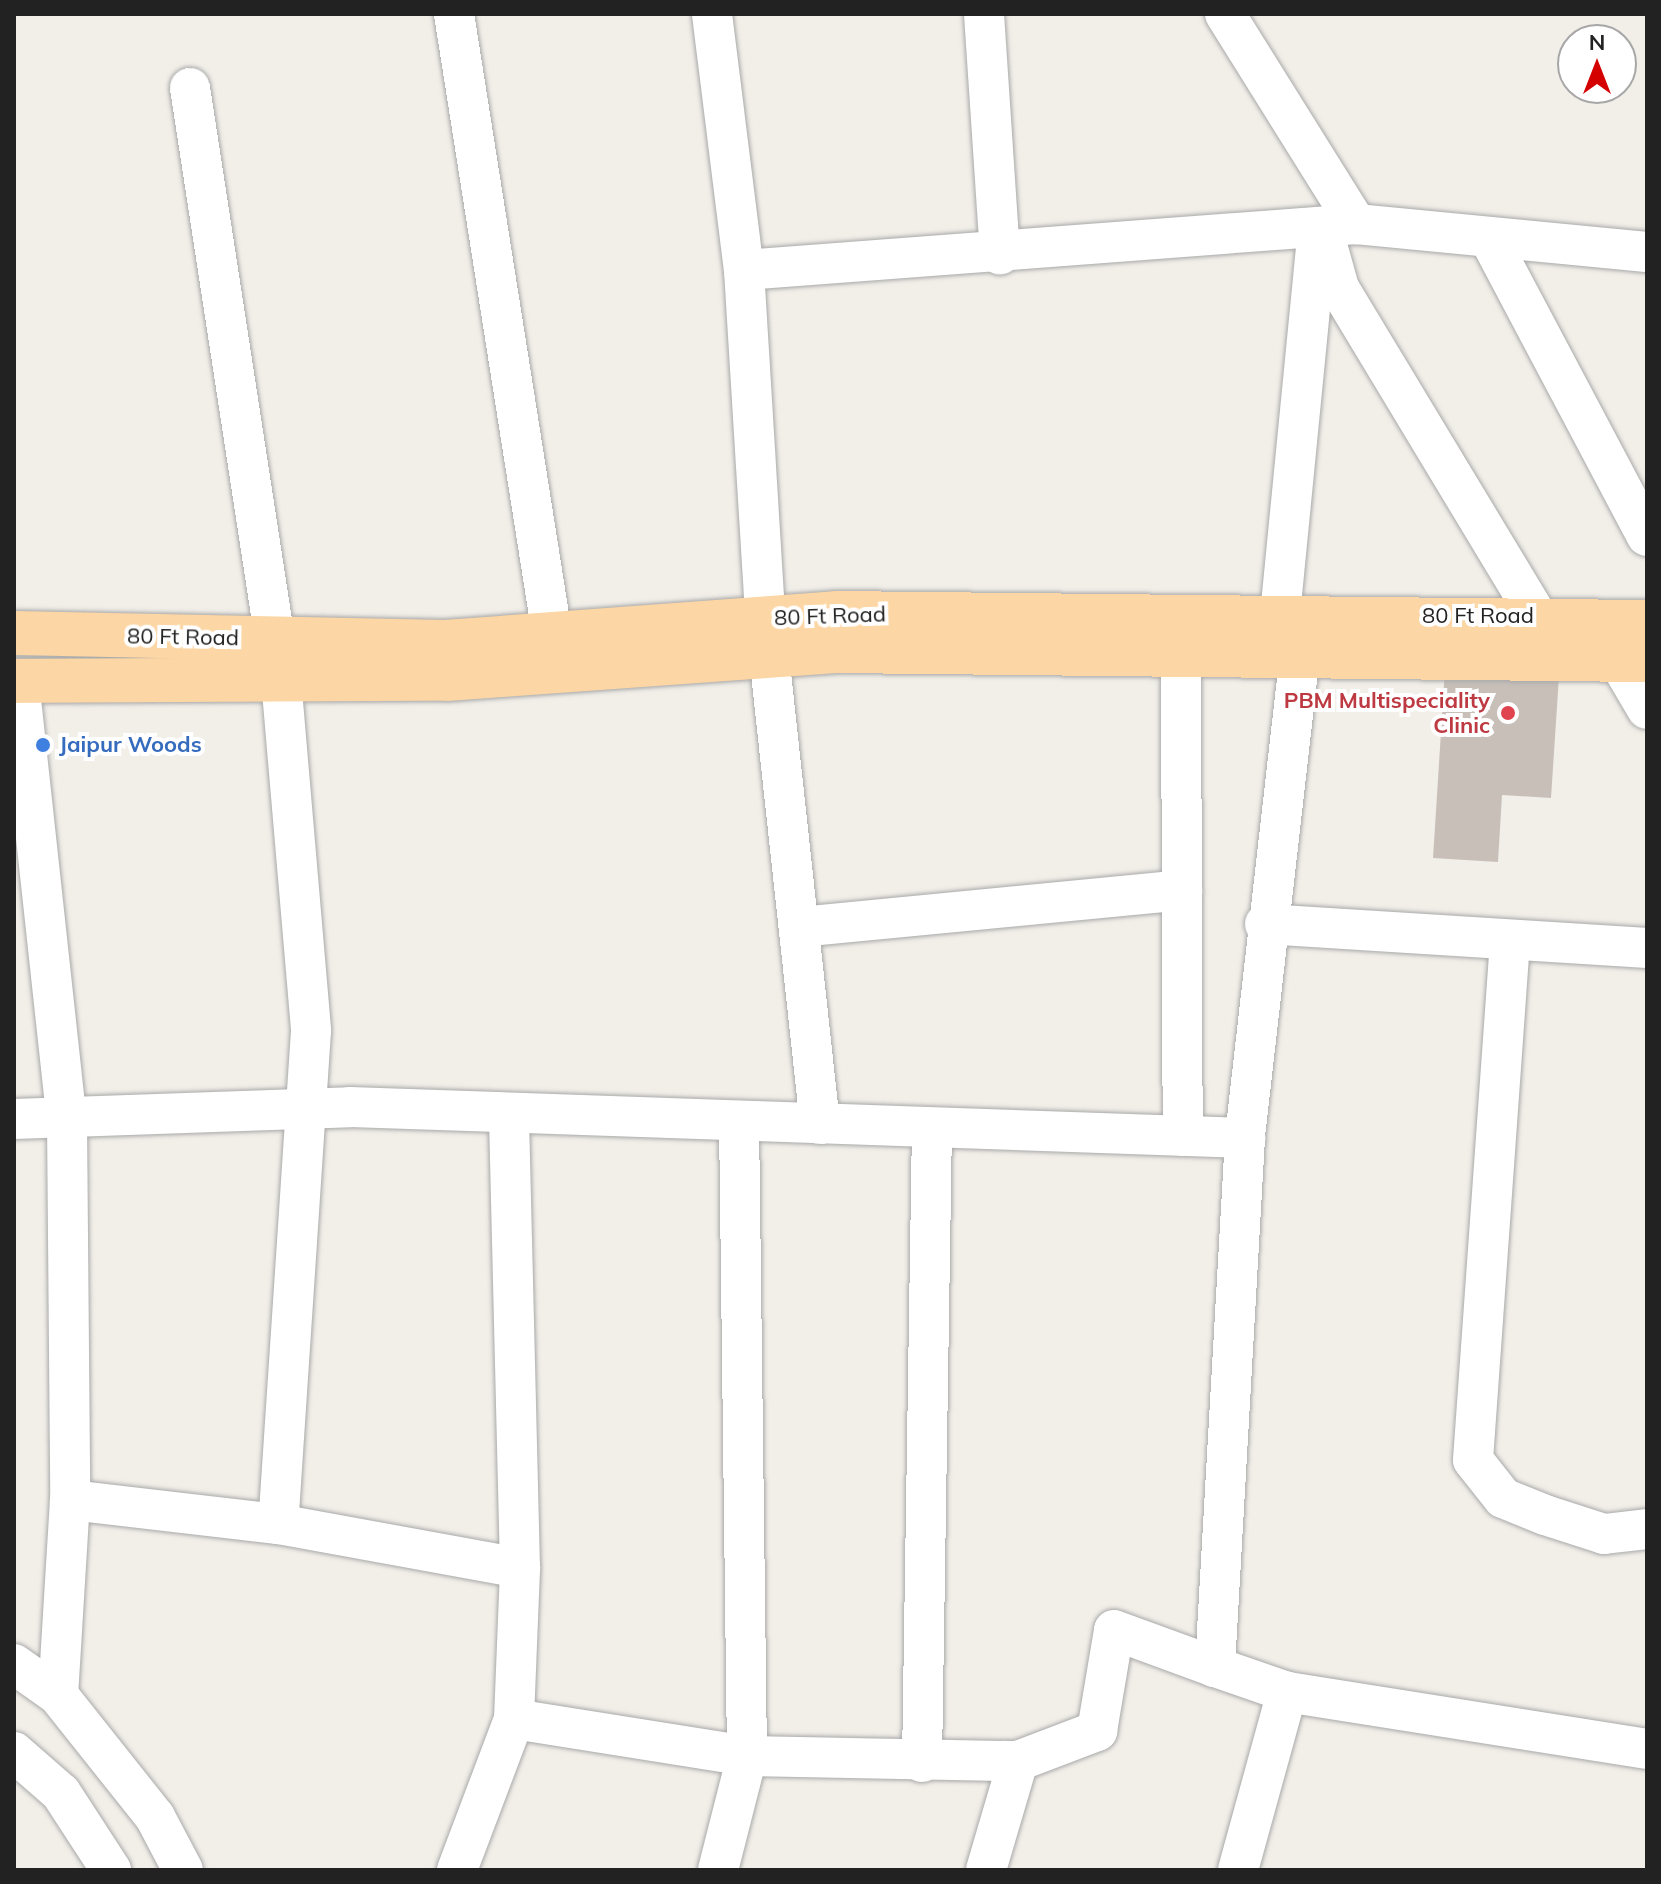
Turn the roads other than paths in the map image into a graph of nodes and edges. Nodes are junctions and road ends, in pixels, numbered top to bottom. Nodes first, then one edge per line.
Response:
1 (454, 14) edge
2 (712, 14) edge
3 (984, 14) edge
4 (1225, 14) edge
5 (190, 88) dead end
6 (1332, 226) junction
7 (1489, 238) junction
8 (1647, 252) edge
9 (1000, 254) junction
10 (744, 270) junction
11 (1647, 536) edge
12 (1280, 615) junction
13 (1537, 616) junction
14 (1647, 622) edge
15 (14, 633) edge
16 (552, 634) junction
17 (768, 637) junction
18 (1181, 652) junction
19 (1300, 653) junction
20 (278, 659) junction
21 (1632, 659) edge
22 (16, 681) edge
23 (1647, 709) edge
24 (1182, 890) junction
25 (1265, 924) junction
26 (800, 927) junction
27 (1510, 941) junction
28 (1647, 948) edge
29 (306, 1110) junction
30 (509, 1113) junction
31 (14, 1119) edge
32 (67, 1121) junction
33 (739, 1121) junction
34 (820, 1124) junction
35 (932, 1128) junction
36 (1183, 1136) junction
37 (1245, 1138) junction
38 (70, 1500) junction
39 (278, 1524) junction
40 (1647, 1529) edge
41 (520, 1568) junction
42 (14, 1664) edge
43 (1215, 1667) junction
44 (1287, 1692) junction
45 (58, 1695) junction
46 (514, 1719) junction
47 (1647, 1749) edge
48 (14, 1752) edge
49 (747, 1756) junction
50 (1018, 1761) junction
51 (922, 1762) junction
52 (111, 1870) edge
53 (183, 1870) edge
54 (457, 1870) edge
55 (718, 1870) edge
56 (986, 1870) edge
57 (1238, 1870) edge

1 - 16 street
2 - 10 street
3 - 9 street
4 - 6 street
5 - 20 street
6 - 7 street
6 - 9 street
6 - 12 street
6 - 13 street
7 - 8 street
7 - 11 street
9 - 10 street
10 - 17 street
12 - 13 main road, 80 Ft Road
12 - 17 main road, 80 Ft Road
13 - 14 main road, 80 Ft Road
15 - 20 main road, 80 Ft Road
16 - 17 main road, 80 Ft Road
16 - 20 main road, 80 Ft Road
17 - 18 main road, 80 Ft Road
17 - 20 main road, 80 Ft Road
17 - 26 street
18 - 19 main road, 80 Ft Road
18 - 24 street
19 - 21 main road, 80 Ft Road
19 - 25 street
20 - 22 main road, 80 Ft Road
20 - 29 street
21 - 23 street
22 - 32 street
24 - 26 street
24 - 36 street
25 - 27 street
25 - 37 street
26 - 34 street
27 - 28 street
27 - 40 street
29 - 30 street
29 - 32 street
29 - 39 street
30 - 33 street
30 - 41 street
31 - 32 street
32 - 38 street
33 - 34 street
33 - 49 street
34 - 35 street
35 - 36 street
35 - 51 street
36 - 37 street
37 - 43 street
38 - 39 street
38 - 45 street
39 - 41 street
41 - 46 street
42 - 45 street
43 - 44 street
43 - 50 street
44 - 47 street
44 - 57 street
45 - 53 street
46 - 49 street
46 - 54 street
48 - 52 street
49 - 51 street
49 - 55 street
50 - 51 street
50 - 56 street

